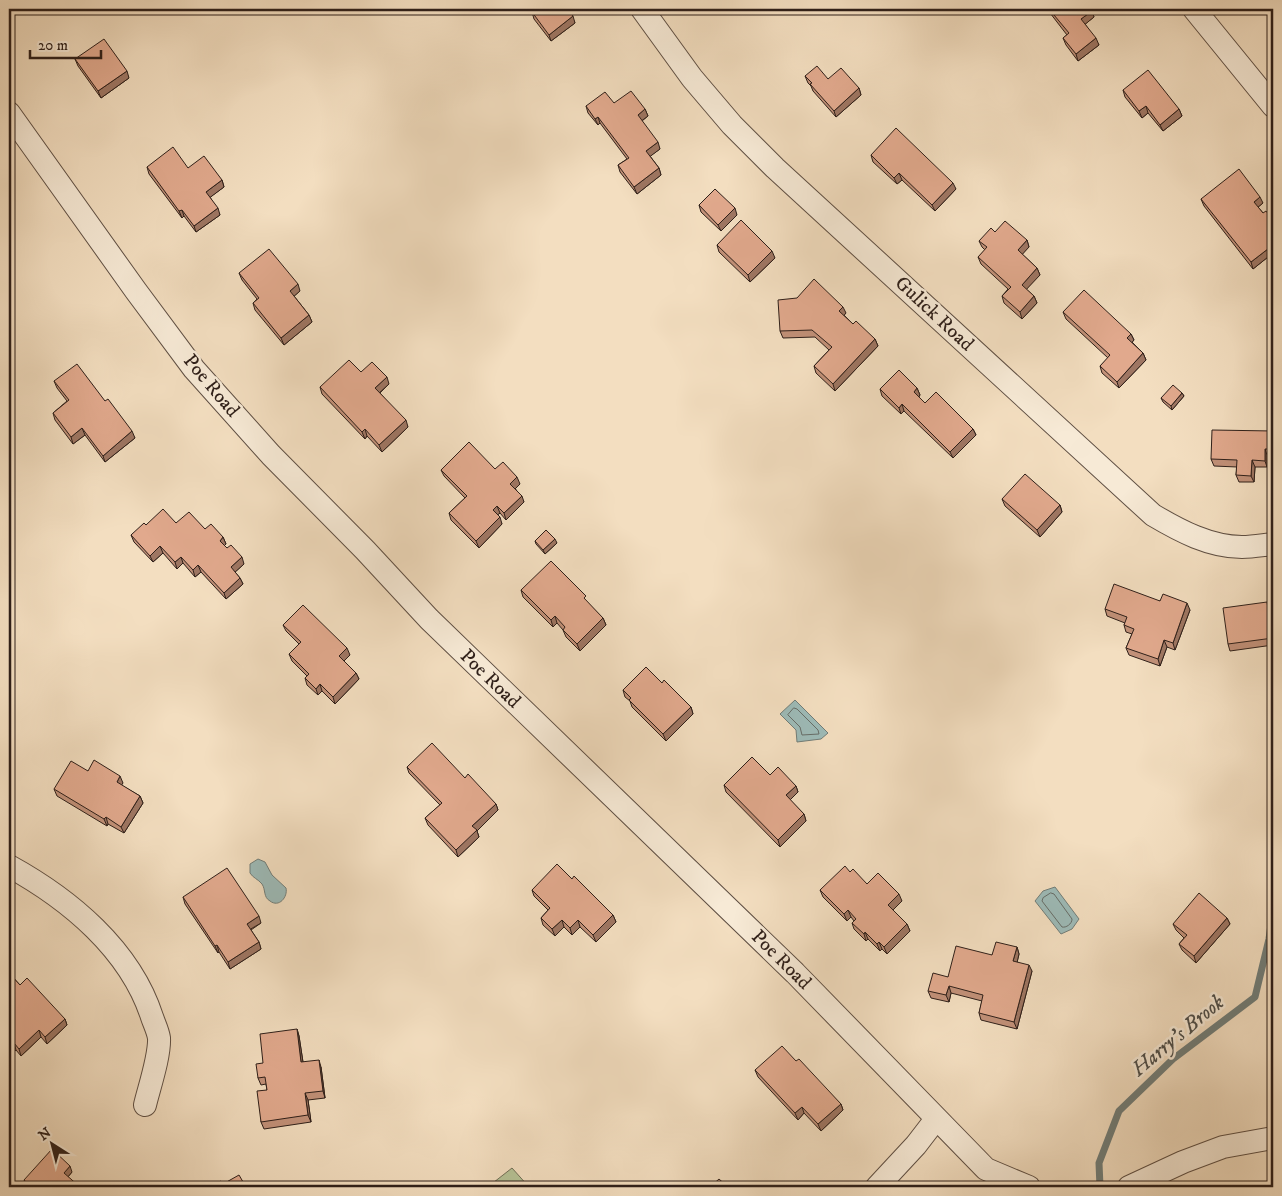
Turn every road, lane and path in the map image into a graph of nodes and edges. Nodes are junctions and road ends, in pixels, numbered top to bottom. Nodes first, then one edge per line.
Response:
1 (642, 9) edge
2 (1194, 9) edge
3 (1273, 106) edge
4 (9, 113) edge
5 (1273, 544) edge
6 (9, 866) edge
7 (144, 1105) dead end
8 (936, 1119) junction
9 (1273, 1138) edge
10 (877, 1187) edge
11 (1029, 1187) edge
12 (1129, 1187) edge

1 - 5 street, Gulick Road
2 - 3 street
4 - 8 street, Poe Road
6 - 7 street
8 - 10 street
8 - 11 street, Poe Road
9 - 12 street

